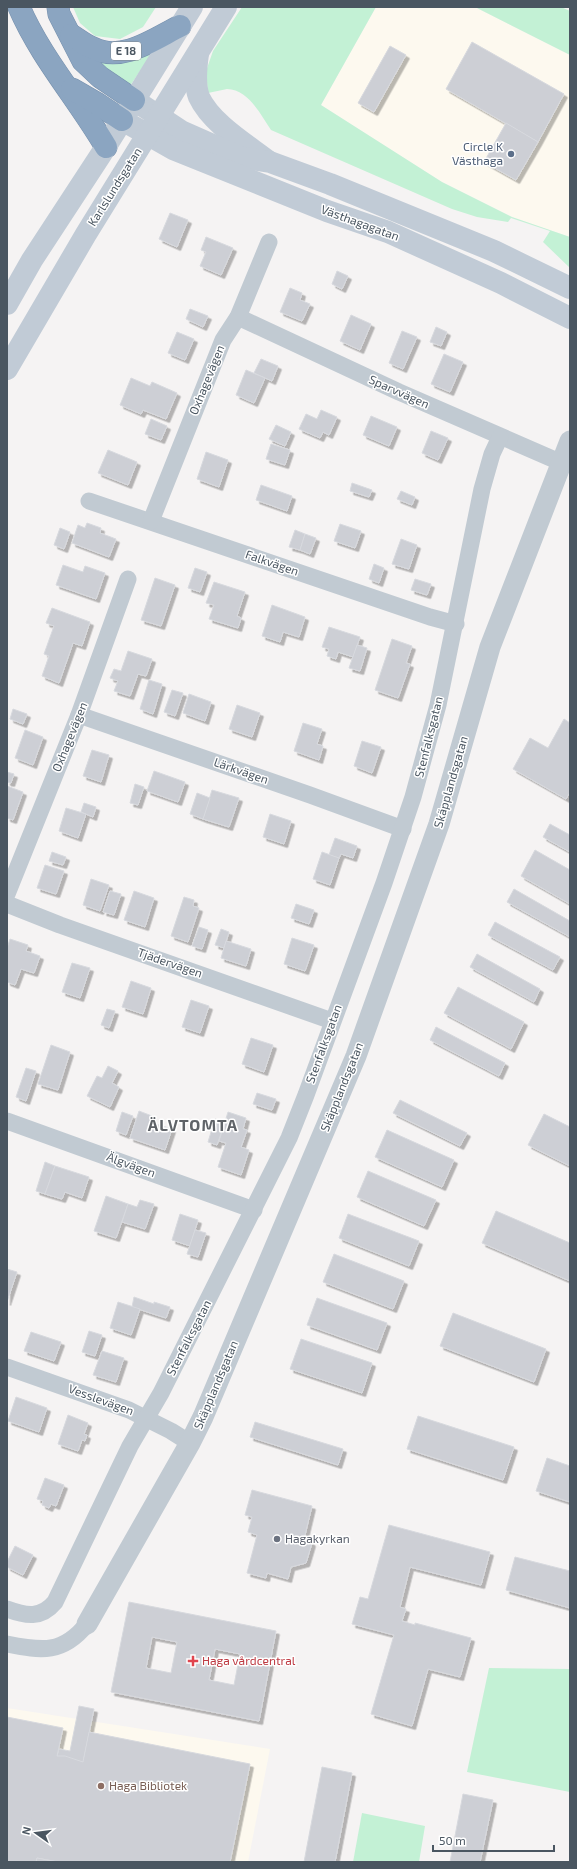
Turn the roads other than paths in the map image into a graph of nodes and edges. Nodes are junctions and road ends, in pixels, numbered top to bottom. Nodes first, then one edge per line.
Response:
1 (19, 7) edge
2 (58, 7) edge
3 (192, 7) edge
4 (226, 7) edge
5 (180, 26) junction
6 (71, 35) junction
7 (199, 50) junction
8 (67, 87) junction
9 (134, 100) junction
10 (158, 116) junction
11 (122, 120) junction
12 (148, 135) junction
13 (106, 147) junction
14 (270, 162) junction
15 (269, 242) dead end
16 (570, 288) edge
17 (7, 304) edge
18 (238, 317) junction
19 (570, 318) edge
20 (7, 369) edge
21 (500, 436) junction
22 (570, 441) edge
23 (562, 463) junction
24 (89, 501) dead end
25 (151, 521) junction
26 (128, 579) dead end
27 (456, 624) junction
28 (79, 715) junction
29 (403, 830) junction
30 (7, 894) edge
31 (7, 904) edge
32 (332, 1021) junction
33 (7, 1121) edge
34 (254, 1210) junction
35 (7, 1367) edge
36 (146, 1417) junction
37 (190, 1443) junction
38 (7, 1609) edge
39 (88, 1624) joint
40 (7, 1644) edge

1 - 8 highway
2 - 6 highway, E 18
3 - 5 main road
4 - 7 main road, Karlslundsgatan
5 - 6 highway, E 18
5 - 9 main road
6 - 9 highway, E 18
7 - 10 main road, Karlslundsgatan
7 - 14 main road
8 - 11 highway
8 - 13 highway
9 - 10 main road, E 18
9 - 11 main road
10 - 12 main road, Karlslundsgatan
10 - 14 main road, Västhagagatan
11 - 12 main road, Västhagagatan
11 - 13 main road
12 - 19 main road, Västhagagatan
12 - 20 main road, Karlslundsgatan
13 - 17 main road
14 - 16 main road, Västhagagatan
15 - 18 street, Oxhagevägen
18 - 21 street, Sparvvägen
18 - 25 street, Oxhagevägen
21 - 23 street, Sparvvägen
21 - 27 street, Stenfalksgatan
22 - 23 street, Skäpplandsgatan
23 - 37 street, Skäpplandsgatan
24 - 25 street, Falkvägen
25 - 27 street, Falkvägen
26 - 28 street, Oxhagevägen
27 - 29 street, Stenfalksgatan
28 - 29 street, Lärkvägen
28 - 30 street, Oxhagevägen
29 - 32 street, Stenfalksgatan
31 - 32 street, Tjädervägen
32 - 34 street, Stenfalksgatan
33 - 34 street, Älgvägen
34 - 36 street, Stenfalksgatan
35 - 36 street, Vesslevägen
36 - 37 street, Vesslevägen
36 - 38 street, Stenfalksgatan
37 - 39 street, Skäpplandsgatan
39 - 40 street, Skäpplandsgatan

